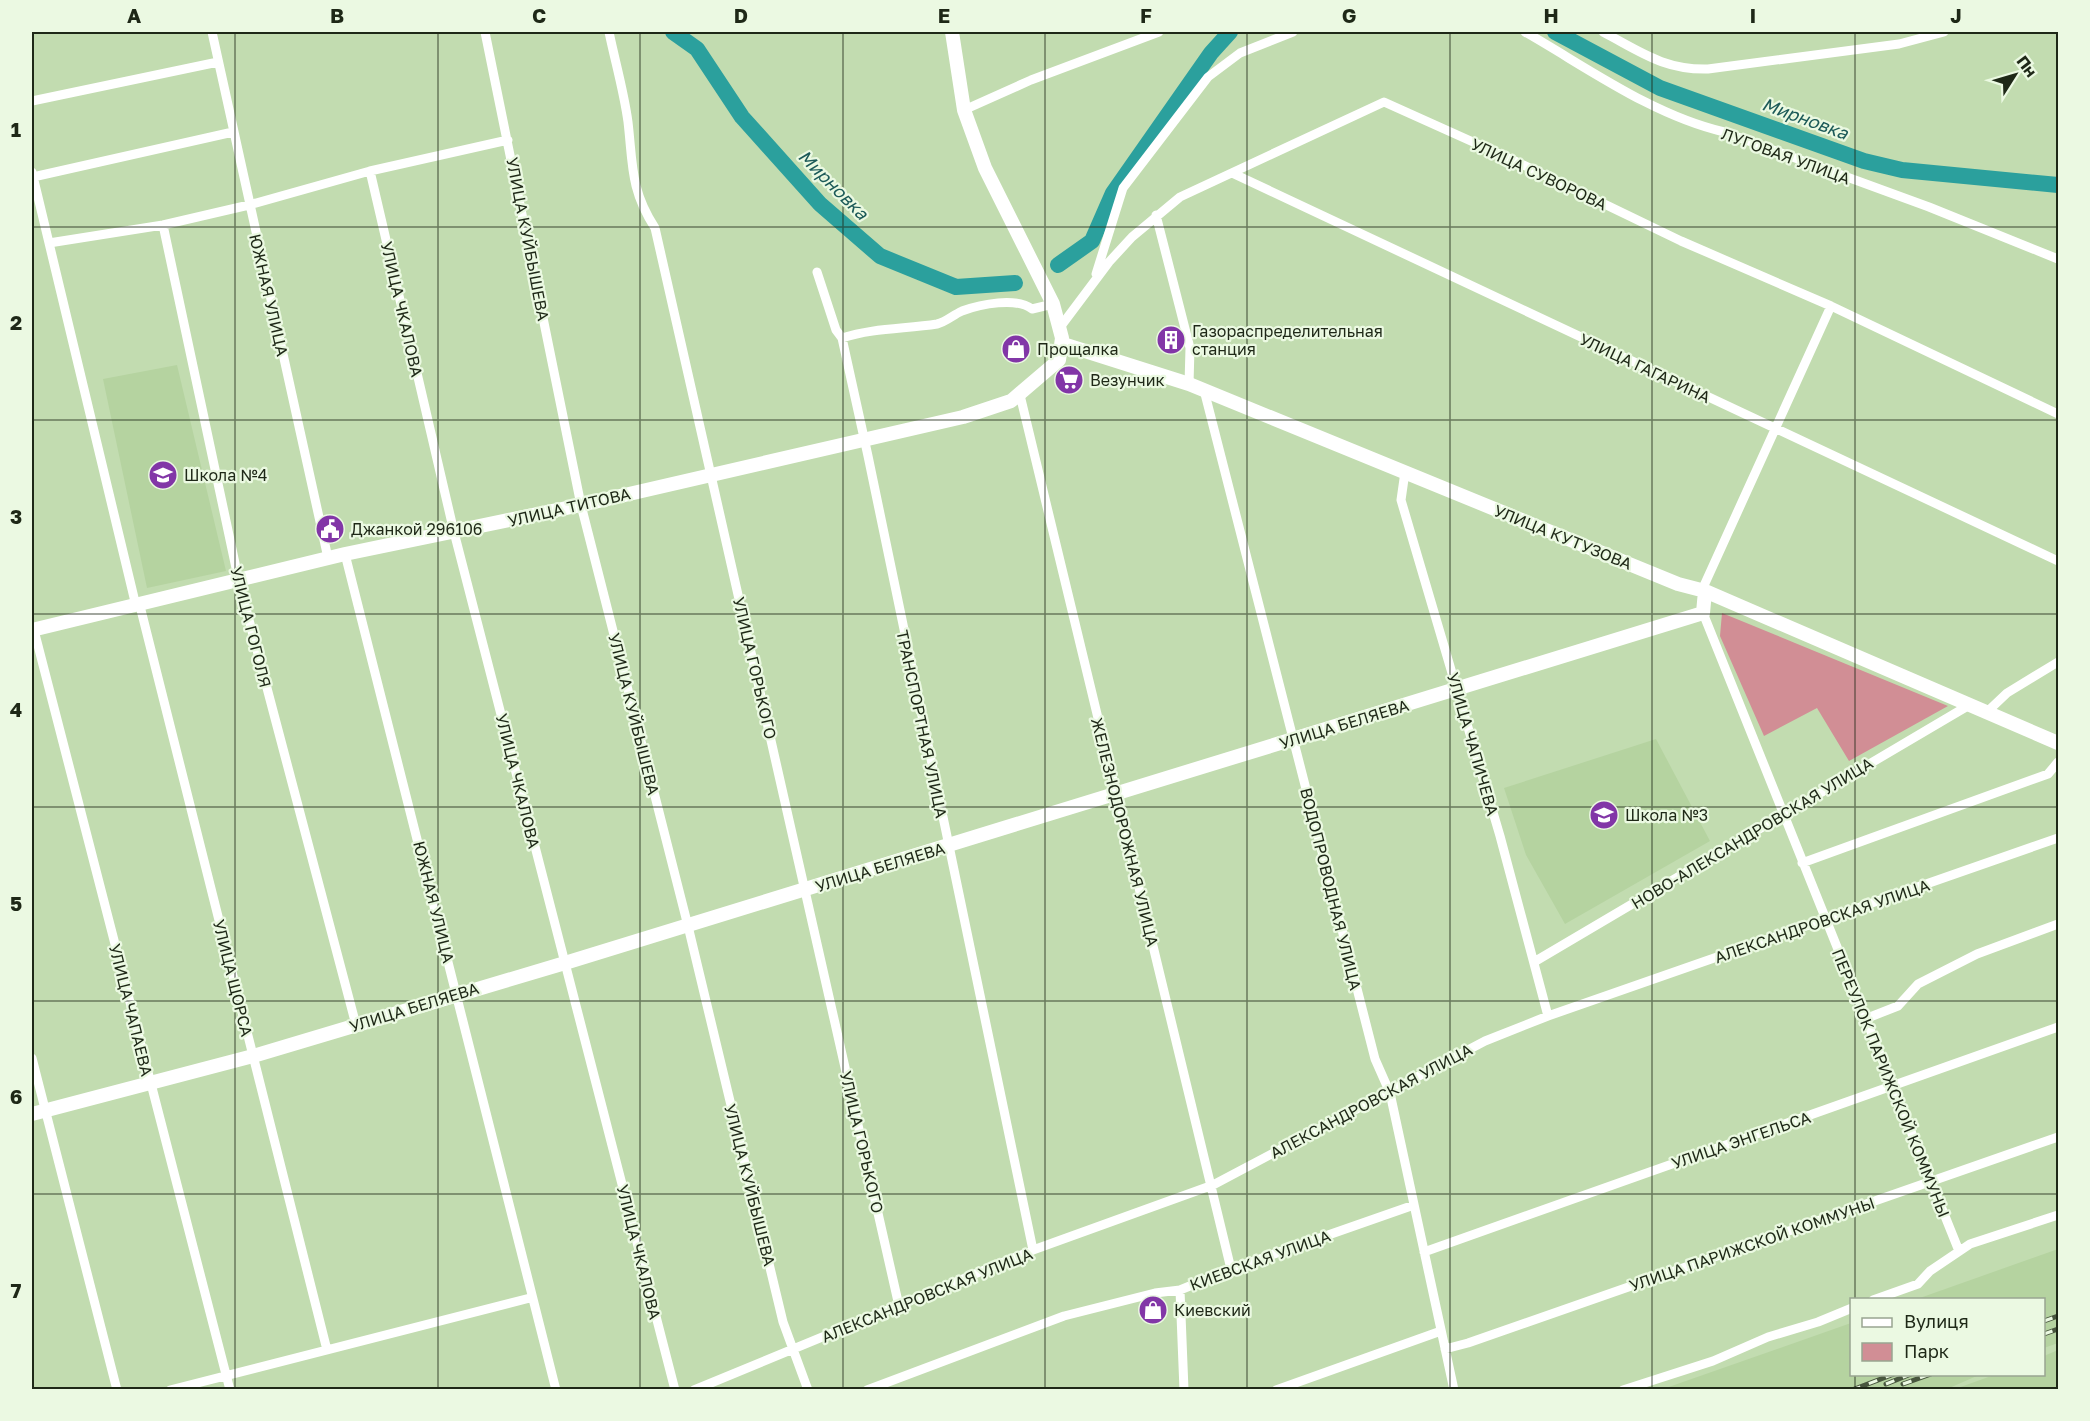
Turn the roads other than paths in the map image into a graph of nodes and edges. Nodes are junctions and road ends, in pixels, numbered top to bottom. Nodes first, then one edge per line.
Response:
1 (212, 32) edge
2 (485, 32) edge
3 (609, 32) edge
4 (952, 32) edge
5 (1160, 32) edge
6 (1293, 32) edge
7 (1525, 32) edge
8 (1603, 32) edge
9 (1944, 32) edge
10 (218, 62) junction
11 (32, 101) edge
12 (964, 110) junction
13 (233, 132) junction
14 (508, 140) junction
15 (370, 171) junction
16 (1232, 173) junction
17 (32, 174) edge
18 (249, 205) junction
19 (1156, 215) junction
20 (163, 225) junction
21 (49, 243) junction
22 (2058, 259) edge
23 (817, 272) dead end
24 (1094, 282) junction
25 (1053, 304) junction
26 (1830, 306) junction
27 (1061, 326) junction
28 (842, 338) junction
29 (1063, 344) junction
30 (1190, 384) junction
31 (1204, 390) junction
32 (1020, 395) junction
33 (2058, 414) edge
34 (1775, 429) junction
35 (863, 440) junction
36 (1405, 472) junction
37 (710, 474) junction
38 (581, 505) junction
39 (454, 532) junction
40 (345, 554) junction
41 (328, 558) junction
42 (2058, 561) edge
43 (239, 582) junction
44 (1703, 591) junction
45 (138, 606) junction
46 (1703, 613) junction
47 (33, 630) edge
48 (2058, 662) edge
49 (1457, 689) junction
50 (1971, 704) junction
51 (1988, 711) junction
52 (1292, 740) junction
53 (2058, 743) edge
54 (2058, 762) edge
55 (1116, 794) junction
56 (1782, 814) junction
57 (2058, 838) edge
58 (947, 846) junction
59 (1802, 863) junction
60 (804, 890) junction
61 (1825, 921) junction
62 (2058, 924) edge
63 (688, 926) junction
64 (1534, 962) junction
65 (566, 963) junction
66 (457, 993) junction
67 (1548, 1016) junction
68 (1865, 1019) junction
69 (356, 1025) junction
70 (2058, 1027) edge
71 (253, 1056) junction
72 (32, 1058) edge
73 (149, 1082) junction
74 (1893, 1087) junction
75 (1390, 1093) junction
76 (38, 1112) edge
77 (2058, 1137) edge
78 (1931, 1183) junction
79 (1213, 1185) junction
80 (1414, 1205) junction
81 (2058, 1215) edge
82 (1033, 1251) junction
83 (1959, 1251) junction
84 (1424, 1252) junction
85 (1231, 1269) junction
86 (1180, 1290) junction
87 (530, 1298) junction
88 (1876, 1298) edge
89 (899, 1306) junction
90 (1850, 1308) edge
91 (1441, 1331) junction
92 (1445, 1349) junction
93 (327, 1350) junction
94 (792, 1350) junction
95 (226, 1376) junction
96 (117, 1389) edge
97 (170, 1389) edge
98 (230, 1389) edge
99 (556, 1389) edge
100 (675, 1389) edge
101 (694, 1389) edge
102 (808, 1389) edge
103 (867, 1389) edge
104 (1184, 1389) edge
105 (1276, 1389) edge
106 (1454, 1389) edge
107 (1623, 1389) edge

1 - 10 street, ЮЖНАЯ УЛИЦА
2 - 14 street, УЛИЦА КУЙБЫШЕВА
3 - 37 street, УЛИЦА ГОРЬКОГО
4 - 12 main road
5 - 12 street
6 - 24 street
7 - 22 street, ЛУГОВАЯ УЛИЦА
8 - 9 street
10 - 11 street
10 - 13 street, ЮЖНАЯ УЛИЦА
12 - 25 main road
13 - 17 street
13 - 18 street, ЮЖНАЯ УЛИЦА
14 - 15 street
14 - 38 street, УЛИЦА КУЙБЫШЕВА
15 - 18 street
15 - 39 street, УЛИЦА ЧКАЛОВА
16 - 19 street, УЛИЦА СУВОРОВА
16 - 26 street, УЛИЦА СУВОРОВА
16 - 34 street, УЛИЦА ГАГАРИНА
17 - 21 street, УЛИЦА ЩОРСА
18 - 20 street
18 - 41 street, ЮЖНАЯ УЛИЦА
19 - 24 street, УЛИЦА СУВОРОВА
19 - 30 street
20 - 21 street
20 - 43 street, УЛИЦА ГОГОЛЯ
21 - 45 street, УЛИЦА ЩОРСА
23 - 28 street, ТРАНСПОРТНАЯ УЛИЦА
24 - 27 street, УЛИЦА СУВОРОВА
25 - 27 main road
25 - 28 street
26 - 33 street, УЛИЦА СУВОРОВА
26 - 34 street
27 - 29 main road
28 - 35 street, ТРАНСПОРТНАЯ УЛИЦА
29 - 30 main road, УЛИЦА КУТУЗОВА
29 - 32 main road, УЛИЦА ТИТОВА
30 - 31 main road, УЛИЦА КУТУЗОВА
31 - 36 main road, УЛИЦА КУТУЗОВА
31 - 52 street, ВОДОПРОВОДНАЯ УЛИЦА
32 - 35 main road, УЛИЦА ТИТОВА
32 - 55 street, ЖЕЛЕЗНОДОРОЖНАЯ УЛИЦА
34 - 42 street, УЛИЦА ГАГАРИНА
34 - 44 street
35 - 37 main road, УЛИЦА ТИТОВА
35 - 58 street, ТРАНСПОРТНАЯ УЛИЦА
36 - 44 main road, УЛИЦА КУТУЗОВА
36 - 49 street, УЛИЦА ЧАПИЧЕВА
37 - 38 main road, УЛИЦА ТИТОВА
37 - 60 street, УЛИЦА ГОРЬКОГО
38 - 39 main road, УЛИЦА ТИТОВА
38 - 63 street, УЛИЦА КУЙБЫШЕВА
39 - 40 main road, УЛИЦА ТИТОВА
39 - 65 street, УЛИЦА ЧКАЛОВА
40 - 41 main road, УЛИЦА ТИТОВА
40 - 66 street, ЮЖНАЯ УЛИЦА
41 - 43 main road, УЛИЦА ТИТОВА
43 - 45 main road, УЛИЦА ТИТОВА
43 - 69 street, УЛИЦА ГОГОЛЯ
44 - 46 main road
44 - 50 main road, УЛИЦА КУТУЗОВА
45 - 47 main road, УЛИЦА ТИТОВА
45 - 71 street, УЛИЦА ЩОРСА
46 - 49 main road, УЛИЦА БЕЛЯЕВА
46 - 56 street, ПЕРЕУЛОК ПАРИЖСКОЙ КОММУНЫ
47 - 73 street, УЛИЦА ЧАПАЕВА
48 - 51 street
49 - 52 main road, УЛИЦА БЕЛЯЕВА
49 - 64 street, УЛИЦА ЧАПИЧЕВА
50 - 51 main road, УЛИЦА КУТУЗОВА
50 - 56 street, НОВО-АЛЕКСАНДРОВСКАЯ УЛИЦА
51 - 53 main road, УЛИЦА КУТУЗОВА
52 - 55 main road, УЛИЦА БЕЛЯЕВА
52 - 75 street, ВОДОПРОВОДНАЯ УЛИЦА
54 - 59 street
55 - 58 main road, УЛИЦА БЕЛЯЕВА
55 - 79 street, ЖЕЛЕЗНОДОРОЖНАЯ УЛИЦА
56 - 59 street, ПЕРЕУЛОК ПАРИЖСКОЙ КОММУНЫ
56 - 64 street, НОВО-АЛЕКСАНДРОВСКАЯ УЛИЦА
57 - 61 street, АЛЕКСАНДРОВСКАЯ УЛИЦА
58 - 60 main road, УЛИЦА БЕЛЯЕВА
58 - 82 street, ТРАНСПОРТНАЯ УЛИЦА
59 - 61 street, ПЕРЕУЛОК ПАРИЖСКОЙ КОММУНЫ
60 - 63 main road, УЛИЦА БЕЛЯЕВА
60 - 89 street, УЛИЦА ГОРЬКОГО
61 - 67 street, АЛЕКСАНДРОВСКАЯ УЛИЦА
61 - 68 street, ПЕРЕУЛОК ПАРИЖСКОЙ КОММУНЫ
62 - 68 street
63 - 65 main road, УЛИЦА БЕЛЯЕВА
63 - 94 street, УЛИЦА КУЙБЫШЕВА
64 - 67 street, УЛИЦА ЧАПИЧЕВА
65 - 66 main road, УЛИЦА БЕЛЯЕВА
65 - 100 street, УЛИЦА ЧКАЛОВА
66 - 69 main road, УЛИЦА БЕЛЯЕВА
66 - 87 street, ЮЖНАЯ УЛИЦА
67 - 75 street, АЛЕКСАНДРОВСКАЯ УЛИЦА
68 - 74 street, ПЕРЕУЛОК ПАРИЖСКОЙ КОММУНЫ
69 - 71 main road, УЛИЦА БЕЛЯЕВА
70 - 74 street, УЛИЦА ЭНГЕЛЬСА
71 - 73 main road, УЛИЦА БЕЛЯЕВА
71 - 93 street, УЛИЦА ЩОРСА
72 - 76 street
73 - 76 main road, УЛИЦА БЕЛЯЕВА
73 - 95 street, УЛИЦА ЧАПАЕВА
74 - 78 street, ПЕРЕУЛОК ПАРИЖСКОЙ КОММУНЫ
74 - 84 street, УЛИЦА ЭНГЕЛЬСА
75 - 79 street, АЛЕКСАНДРОВСКАЯ УЛИЦА
75 - 80 street, ВОДОПРОВОДНАЯ УЛИЦА
76 - 96 street
77 - 78 street, УЛИЦА ПАРИЖСКОЙ КОММУНЫ
78 - 83 street, ПЕРЕУЛОК ПАРИЖСКОЙ КОММУНЫ
78 - 92 street, УЛИЦА ПАРИЖСКОЙ КОММУНЫ
79 - 82 street, АЛЕКСАНДРОВСКАЯ УЛИЦА
79 - 85 street, ЖЕЛЕЗНОДОРОЖНАЯ УЛИЦА
80 - 84 street, ВОДОПРОВОДНАЯ УЛИЦА
80 - 85 street, КИЕВСКАЯ УЛИЦА
81 - 83 street
82 - 89 street, АЛЕКСАНДРОВСКАЯ УЛИЦА
83 - 88 street
84 - 91 street, ВОДОПРОВОДНАЯ УЛИЦА
85 - 86 street, КИЕВСКАЯ УЛИЦА
86 - 103 street, КИЕВСКАЯ УЛИЦА
86 - 104 street
87 - 93 street
87 - 99 street, ЮЖНАЯ УЛИЦА
89 - 94 street, АЛЕКСАНДРОВСКАЯ УЛИЦА
90 - 107 street
91 - 92 street, ВОДОПРОВОДНАЯ УЛИЦА
91 - 105 street
92 - 106 street, ВОДОПРОВОДНАЯ УЛИЦА
93 - 95 street
94 - 101 street, АЛЕКСАНДРОВСКАЯ УЛИЦА
94 - 102 street, УЛИЦА КУЙБЫШЕВА
95 - 97 street
95 - 98 street, УЛИЦА ЧАПАЕВА

